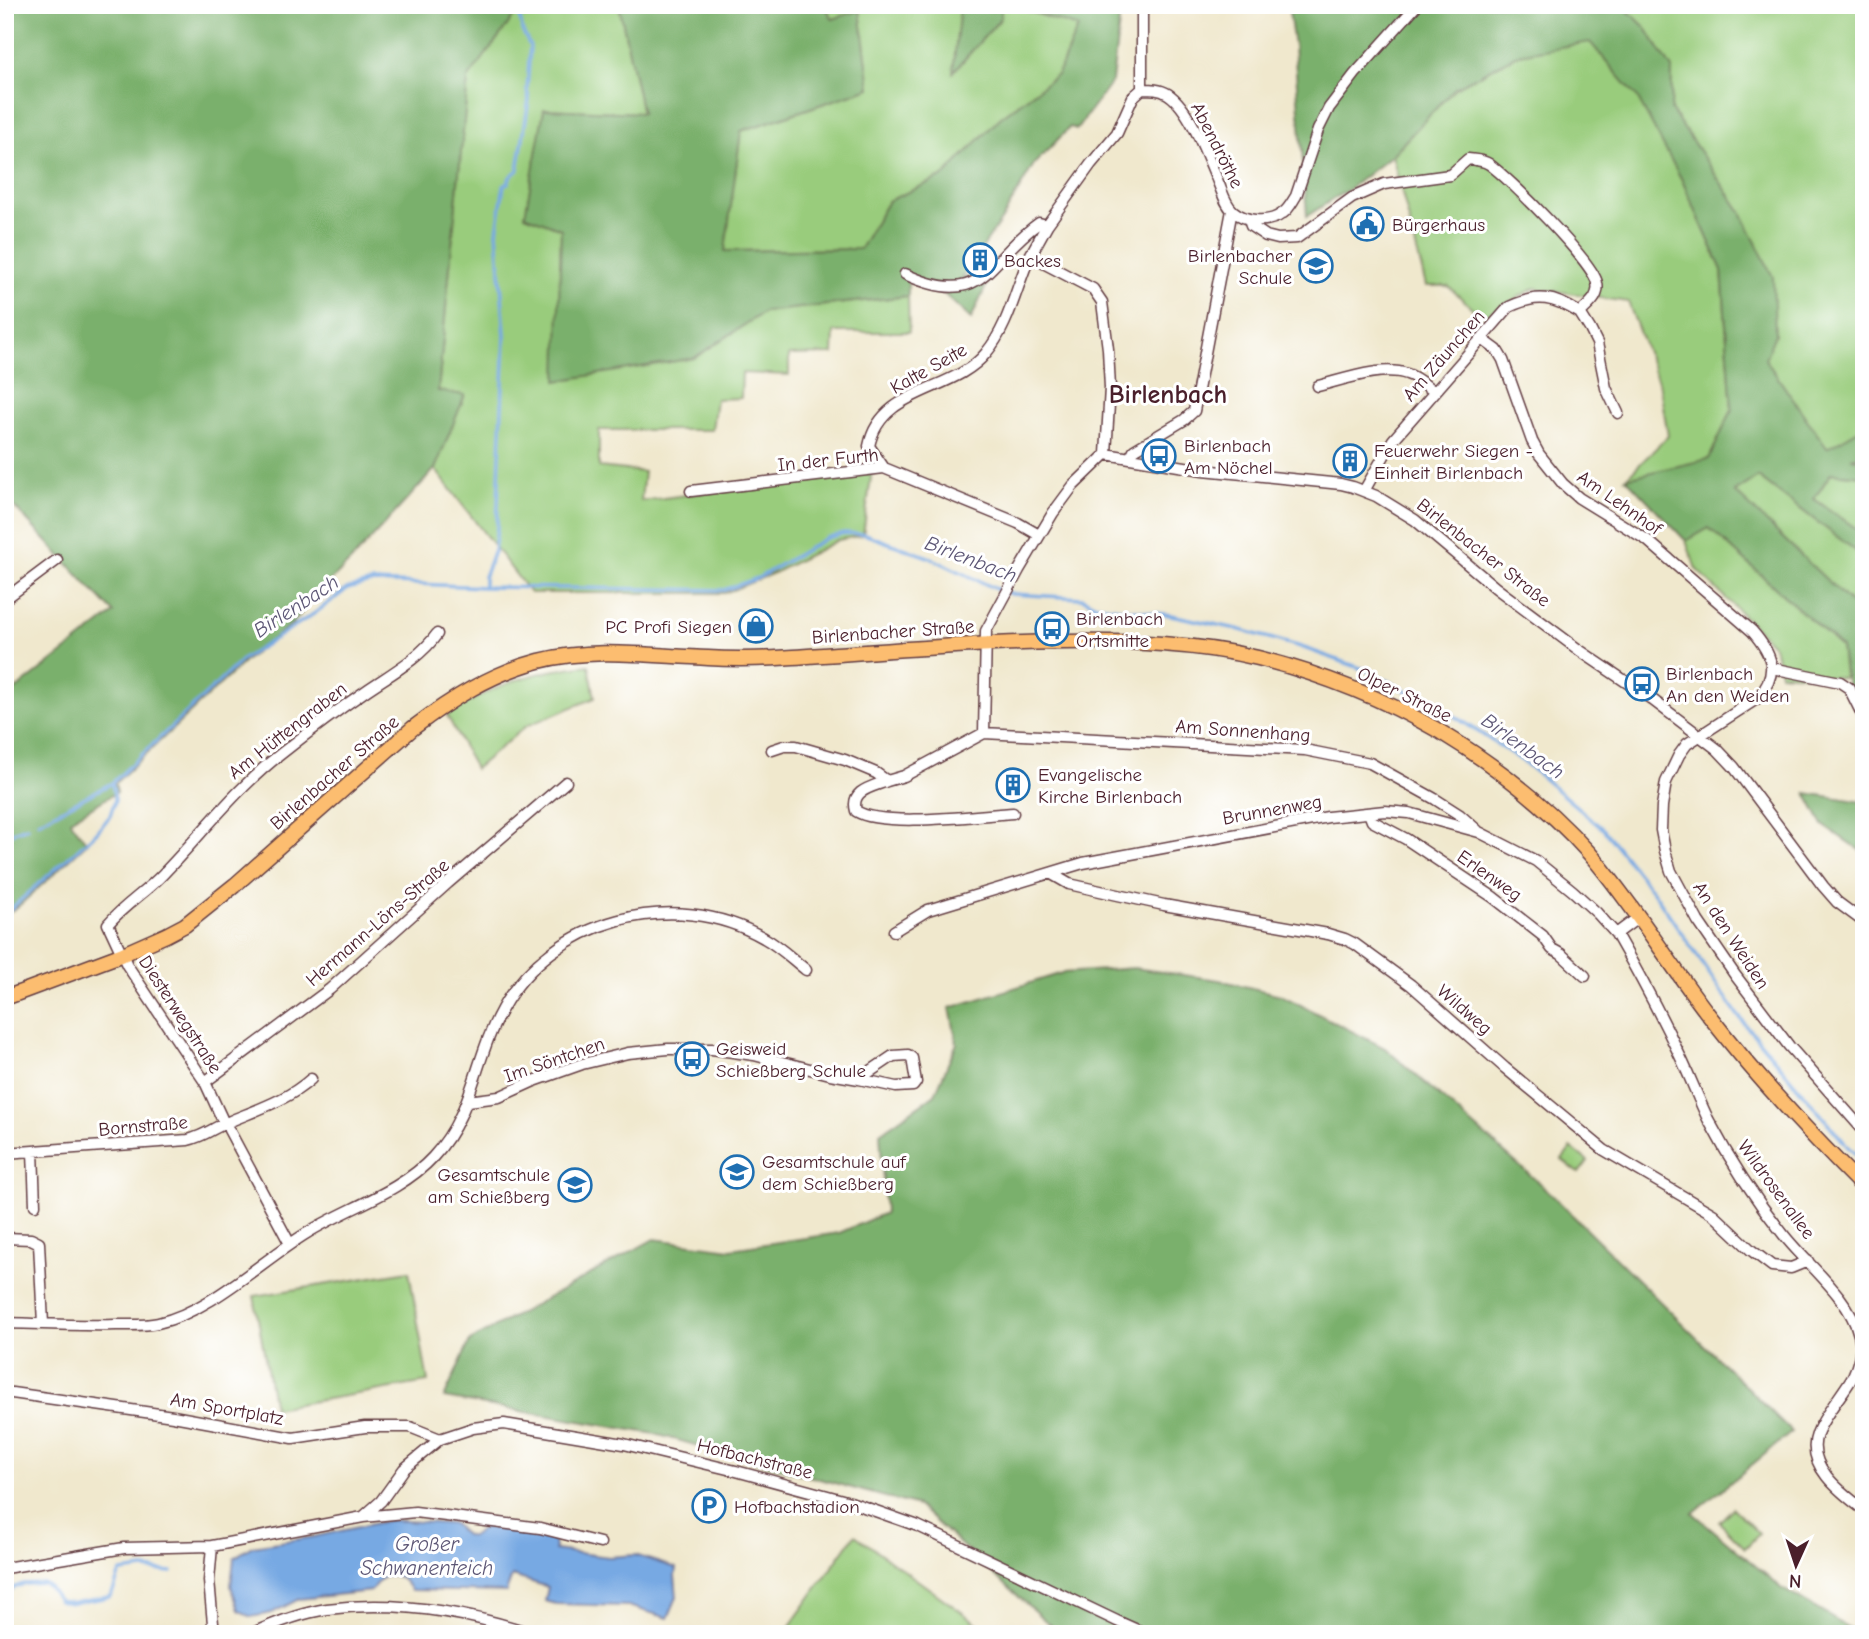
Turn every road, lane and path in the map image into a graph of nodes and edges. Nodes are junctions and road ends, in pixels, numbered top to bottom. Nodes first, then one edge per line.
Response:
1 (1142, 5) edge
2 (1417, 5) edge
3 (1142, 89) junction
4 (1232, 210) junction
5 (1249, 220) junction
6 (1047, 225) junction
7 (1030, 256) junction
8 (905, 274) dead end
9 (1580, 313) junction
10 (1482, 339) junction
11 (1318, 387) dead end
12 (1435, 392) junction
13 (1618, 412) dead end
14 (1106, 454) junction
15 (1130, 458) junction
16 (884, 468) junction
17 (691, 491) dead end
18 (1364, 491) junction
19 (1039, 535) junction
20 (57, 560) dead end
21 (5, 599) edge
22 (437, 634) dead end
23 (985, 644) junction
24 (1772, 668) junction
25 (1864, 718) edge
26 (984, 733) junction
27 (1700, 735) junction
28 (772, 750) dead end
29 (887, 781) junction
30 (566, 782) dead end
31 (1013, 813) dead end
32 (1369, 813) junction
33 (1479, 832) junction
34 (1050, 873) junction
35 (1639, 917) junction
36 (909, 922) junction
37 (1864, 922) edge
38 (108, 924) joint
39 (894, 931) dead end
40 (916, 932) dead end
41 (1616, 934) junction
42 (123, 954) junction
43 (806, 970) dead end
44 (1585, 976) dead end
45 (5, 998) edge
46 (311, 1079) dead end
47 (859, 1079) junction
48 (205, 1082) junction
49 (468, 1101) junction
50 (226, 1127) junction
51 (1864, 1131) edge
52 (33, 1151) junction
53 (5, 1153) edge
54 (1864, 1188) edge
55 (35, 1205) dead end
56 (5, 1238) edge
57 (290, 1244) junction
58 (1808, 1261) junction
59 (5, 1323) edge
60 (43, 1324) junction
61 (5, 1392) edge
62 (440, 1439) junction
63 (1864, 1510) edge
64 (363, 1517) junction
65 (600, 1543) dead end
66 (212, 1546) junction
67 (5, 1568) edge
68 (214, 1634) edge
69 (251, 1634) edge
70 (533, 1634) edge
71 (1146, 1634) edge

1 - 3 street
2 - 5 street
3 - 4 street, Abendröthe
3 - 6 street
4 - 5 street, Abendröthe
4 - 15 street
5 - 9 street, Abendröthe
6 - 7 street
6 - 8 street
7 - 14 street
7 - 16 street, Kalte Seite
9 - 10 street, Am Zäunchen
9 - 13 street
10 - 12 street, Am Zäunchen
10 - 24 street, Am Lehnhof
11 - 12 street
12 - 18 street, Am Zäunchen
14 - 15 street, Birlenbacher Straße
14 - 19 street, Birlenbacher Straße
15 - 18 street, Birlenbacher Straße
16 - 17 street, In der Furth
16 - 19 street, In der Furth
18 - 27 street, Birlenbacher Straße
19 - 23 street, Birlenbacher Straße
20 - 21 street
22 - 38 street, Am Hüttengraben
23 - 26 street
23 - 35 main road, Olper Straße
23 - 42 main road, Birlenbacher Straße
24 - 25 street
24 - 27 street
26 - 29 street
26 - 33 street, Am Sonnenhang
27 - 37 street, Birlenbacher Straße
27 - 51 street, An den Weiden
28 - 29 street
29 - 31 street
30 - 48 street, Hermann-Löns-Straße
32 - 33 street, Brunnenweg
32 - 34 street, Brunnenweg
32 - 44 street, Erlenweg
33 - 41 street, Brunnenweg
34 - 36 street, Brunnenweg
34 - 58 street, Wildweg
35 - 41 street
35 - 54 main road, Olper Straße
36 - 39 street, Brunnenweg
36 - 40 street
38 - 42 street, Diesterwegstraße
41 - 58 street, Wildrosenallee
42 - 45 main road, Birlenbacher Straße
42 - 48 street, Diesterwegstraße
43 - 49 street
46 - 50 street, Bornstraße
47 - 47 street, Im Söntchen
47 - 49 street, Im Söntchen
48 - 50 street, Diesterwegstraße
49 - 57 street
50 - 52 street, Bornstraße
50 - 57 street, Diesterwegstraße
52 - 53 street, Bornstraße
52 - 55 street
56 - 60 street
57 - 60 street
58 - 63 street, Wildrosenallee
59 - 60 street
61 - 62 street, Am Sportplatz
62 - 64 street, Hofbachstraße
62 - 71 street, Hofbachstraße
64 - 65 street
64 - 66 street
66 - 67 street
66 - 68 street
69 - 70 street

